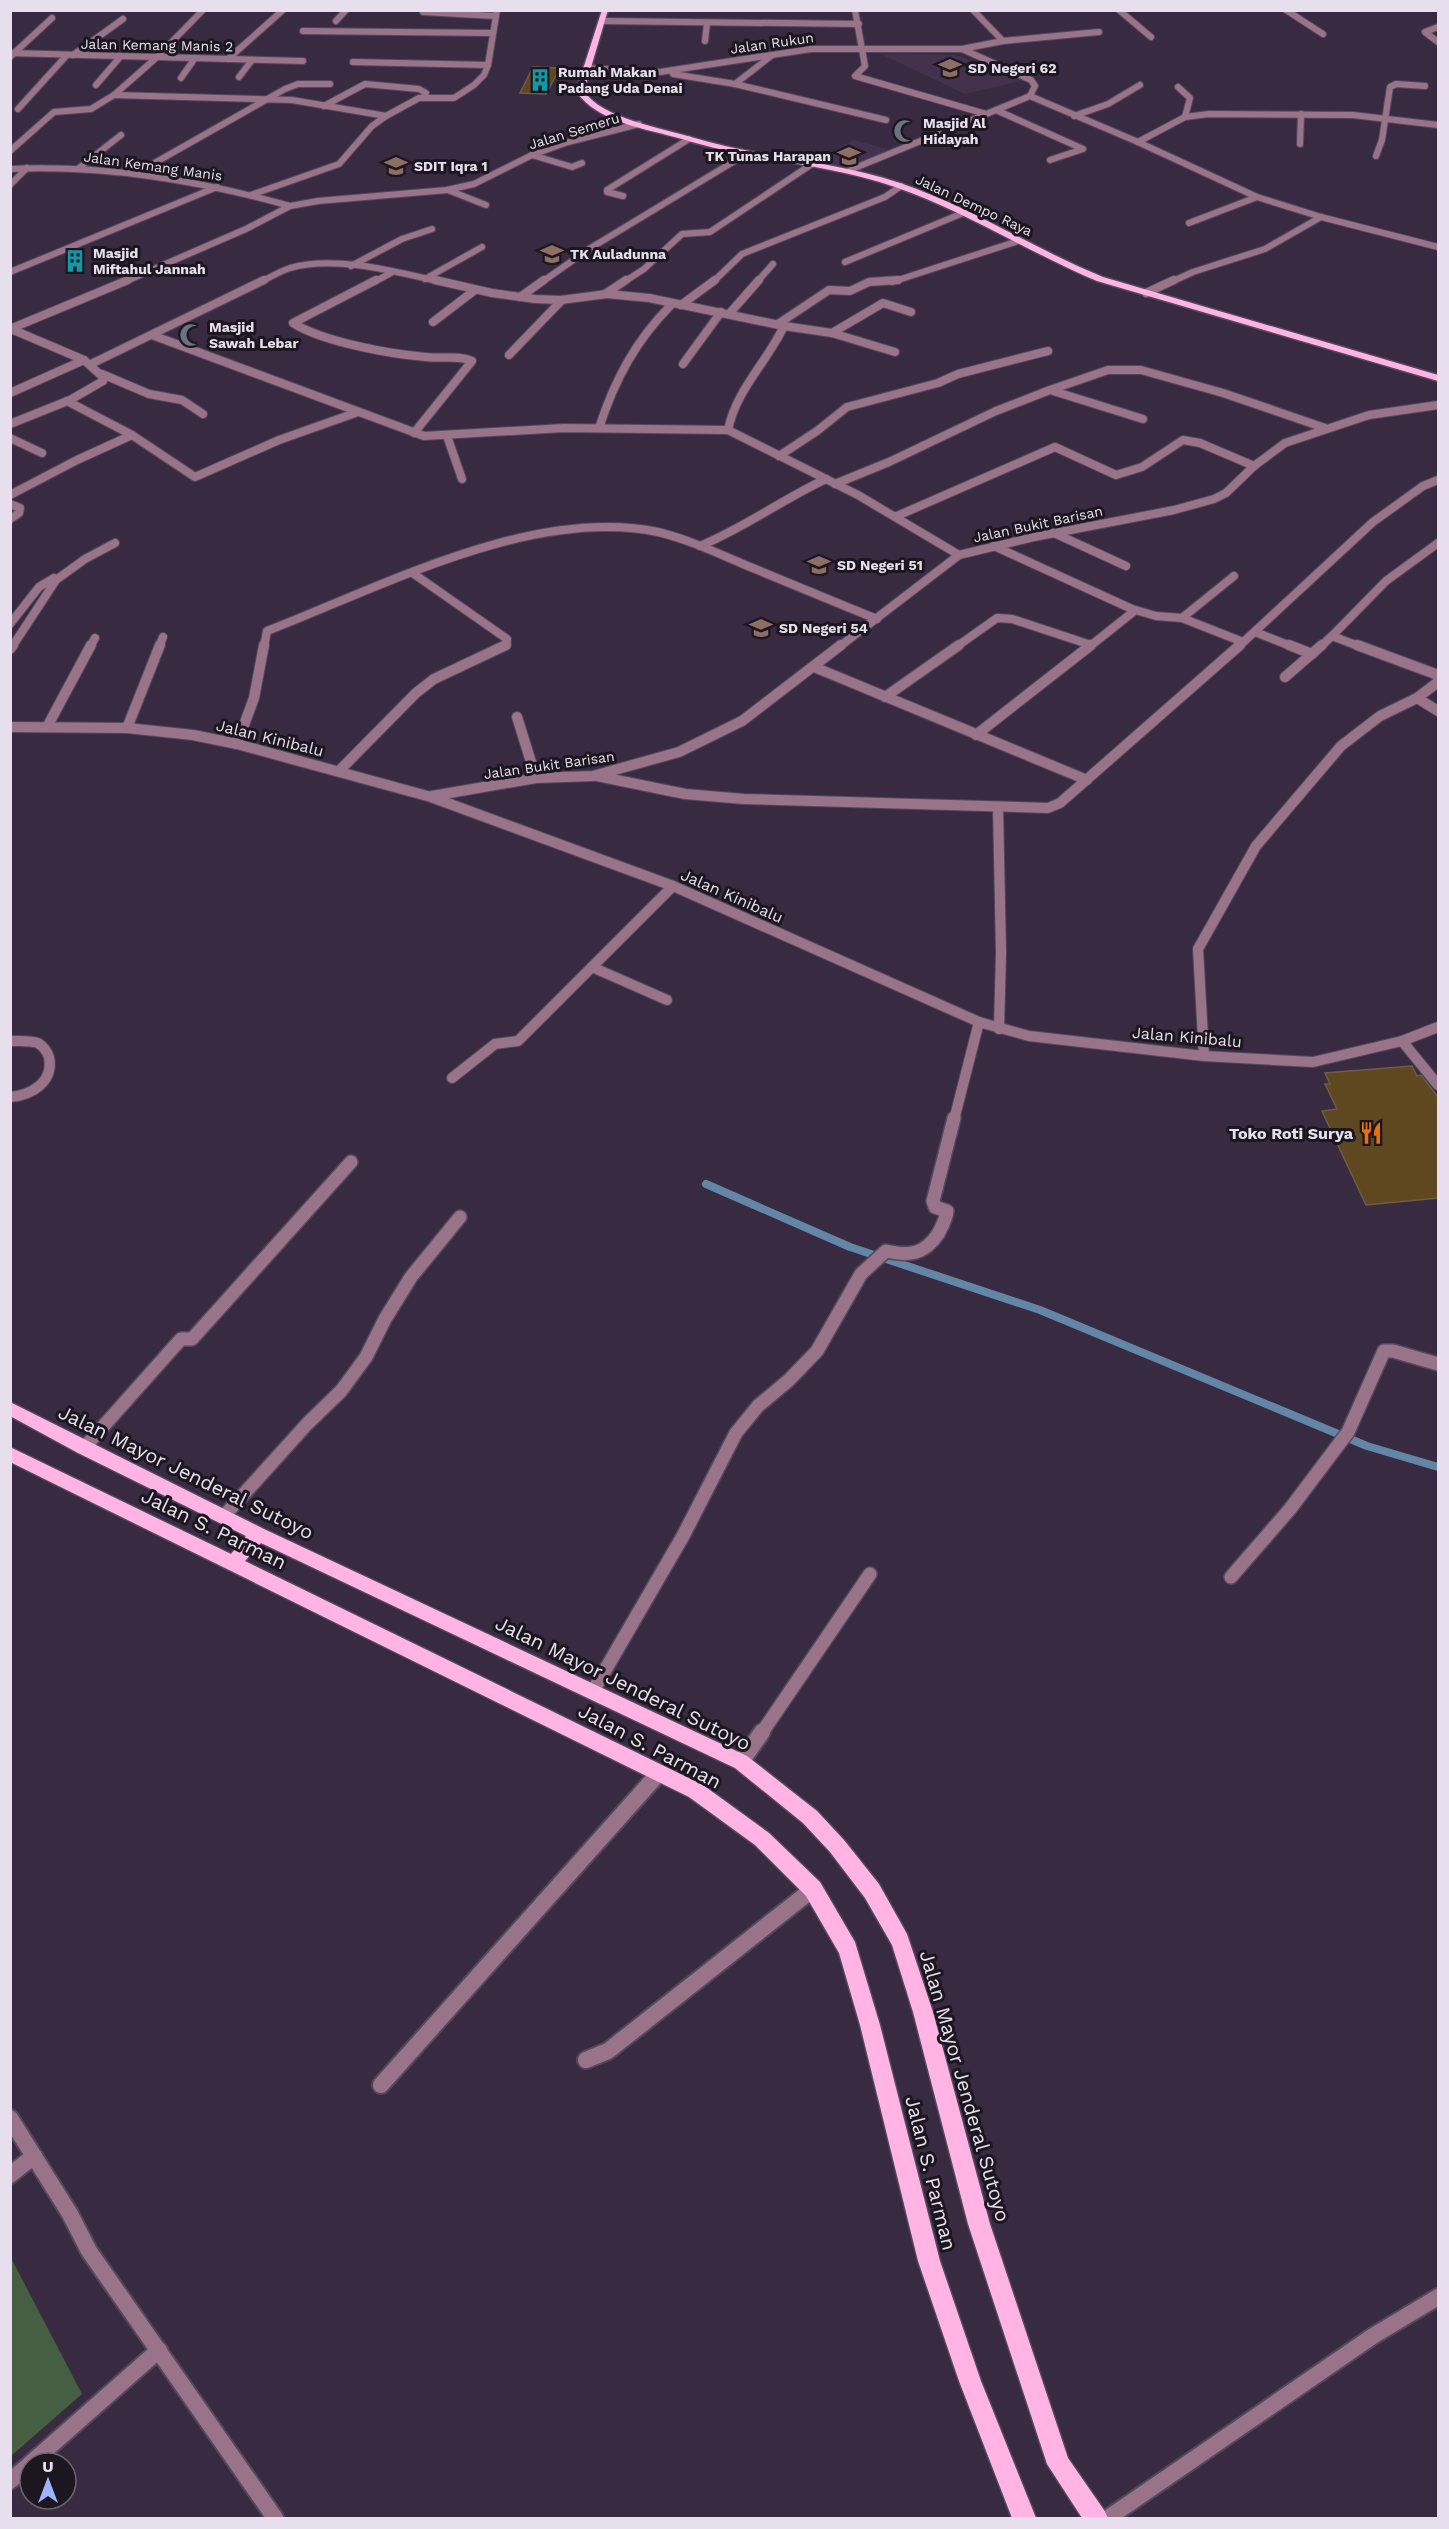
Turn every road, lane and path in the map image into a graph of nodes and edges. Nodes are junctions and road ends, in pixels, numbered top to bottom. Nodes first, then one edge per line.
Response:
1 (203, 10) edge
2 (283, 10) edge
3 (346, 10) edge
4 (605, 10) edge
5 (855, 10) edge
6 (973, 10) edge
7 (1119, 10) edge
8 (1286, 10) edge
9 (423, 12) edge
10 (496, 13) edge
11 (52, 18) dead end
12 (123, 19) dead end
13 (336, 21) dead end
14 (603, 21) junction
15 (706, 23) junction
16 (859, 24) junction
17 (1438, 27) edge
18 (303, 31) dead end
19 (1099, 32) dead end
20 (492, 33) junction
21 (1323, 34) dead end
22 (1151, 37) dead end
23 (705, 40) dead end
24 (1003, 41) junction
25 (1438, 42) edge
26 (862, 48) junction
27 (962, 48) junction
28 (12, 55) edge
29 (70, 55) junction
30 (772, 55) junction
31 (120, 57) junction
32 (156, 58) junction
33 (195, 58) junction
34 (228, 59) junction
35 (252, 60) junction
36 (303, 62) dead end
37 (353, 62) dead end
38 (488, 64) junction
39 (586, 68) junction
40 (660, 72) junction
41 (239, 77) dead end
42 (181, 78) dead end
43 (330, 84) dead end
44 (735, 84) junction
45 (96, 85) dead end
46 (1140, 85) dead end
47 (1425, 86) dead end
48 (1178, 87) dead end
49 (114, 95) junction
50 (424, 96) junction
51 (1030, 96) junction
52 (268, 99) junction
53 (324, 106) junction
54 (18, 109) dead end
55 (996, 110) junction
56 (986, 114) junction
57 (1301, 114) junction
58 (386, 116) junction
59 (1074, 116) junction
60 (1185, 117) junction
61 (1386, 118) junction
62 (886, 120) dead end
63 (639, 124) junction
64 (1438, 125) edge
65 (121, 135) dead end
66 (689, 139) junction
67 (10, 140) edge
68 (21, 141) junction
69 (1138, 142) junction
70 (1300, 144) dead end
71 (10, 151) edge
72 (746, 154) junction
73 (532, 155) junction
74 (1376, 156) dead end
75 (1050, 160) dead end
76 (582, 164) dead end
77 (812, 164) junction
78 (27, 168) junction
79 (79, 168) junction
80 (10, 169) edge
81 (850, 170) junction
82 (135, 174) junction
83 (10, 185) edge
84 (218, 186) junction
85 (901, 186) junction
86 (447, 190) junction
87 (251, 195) junction
88 (623, 196) dead end
89 (1257, 197) junction
90 (486, 205) dead end
91 (290, 206) junction
92 (963, 213) junction
93 (1321, 217) junction
94 (1189, 223) dead end
95 (432, 229) dead end
96 (1018, 241) junction
97 (482, 247) dead end
98 (1438, 247) edge
99 (845, 262) dead end
100 (772, 264) dead end
101 (351, 266) junction
102 (10, 272) edge
103 (392, 273) junction
104 (425, 279) junction
105 (475, 290) junction
106 (1146, 293) junction
107 (606, 294) junction
108 (520, 297) junction
109 (562, 300) junction
110 (676, 305) junction
111 (911, 312) dead end
112 (725, 313) junction
113 (433, 322) dead end
114 (781, 325) junction
115 (11, 329) edge
116 (832, 333) junction
117 (152, 335) junction
118 (1048, 351) dead end
119 (895, 352) dead end
120 (509, 355) dead end
121 (88, 362) junction
122 (683, 364) dead end
123 (102, 374) junction
124 (1438, 378) edge
125 (1050, 390) junction
126 (10, 393) edge
127 (66, 401) junction
128 (1438, 405) edge
129 (358, 411) junction
130 (203, 414) dead end
131 (1143, 419) dead end
132 (10, 424) edge
133 (599, 428) junction
134 (1326, 428) junction
135 (728, 430) junction
136 (414, 433) junction
137 (132, 435) junction
138 (447, 436) junction
139 (10, 438) edge
140 (42, 453) dead end
141 (779, 456) junction
142 (1254, 466) junction
143 (462, 479) dead end
144 (826, 479) junction
145 (1438, 480) edge
146 (835, 484) junction
147 (10, 495) edge
148 (10, 504) edge
149 (897, 516) junction
150 (10, 519) edge
151 (1054, 533) junction
152 (115, 543) dead end
153 (1438, 543) edge
154 (700, 546) junction
155 (994, 546) junction
156 (959, 555) junction
157 (1126, 566) dead end
158 (69, 571) junction
159 (414, 574) junction
160 (1234, 576) dead end
161 (1132, 609) junction
162 (1182, 618) junction
163 (877, 619) junction
164 (10, 624) edge
165 (1255, 632) junction
166 (1332, 636) junction
167 (163, 637) dead end
168 (95, 638) dead end
169 (1243, 642) junction
170 (1090, 645) junction
171 (10, 649) edge
172 (1312, 654) junction
173 (814, 667) junction
174 (1438, 675) edge
175 (1285, 677) dead end
176 (1438, 682) edge
177 (885, 697) junction
178 (1417, 698) junction
179 (1438, 711) edge
180 (516, 717) dead end
181 (10, 727) edge
182 (47, 727) junction
183 (127, 728) junction
184 (976, 735) junction
185 (237, 744) junction
186 (339, 771) junction
187 (592, 776) junction
188 (536, 778) junction
189 (1087, 780) junction
190 (431, 796) junction
191 (998, 807) junction
192 (673, 886) junction
193 (592, 967) junction
194 (667, 1000) dead end
195 (980, 1022) junction
196 (1438, 1027) edge
197 (999, 1029) junction
198 (10, 1041) edge
199 (1402, 1041) junction
200 (1204, 1056) junction
201 (452, 1078) dead end
202 (1438, 1085) edge
203 (10, 1097) edge
204 (351, 1162) dead end
205 (460, 1217) dead end
206 (1438, 1364) edge
207 (10, 1408) edge
208 (84, 1448) junction
209 (10, 1454) edge
210 (224, 1516) junction
211 (258, 1534) junction
212 (233, 1564) junction
213 (870, 1575) dead end
214 (1231, 1576) dead end
215 (593, 1691) junction
216 (741, 1762) junction
217 (659, 1773) junction
218 (813, 1889) junction
219 (586, 2060) dead end
220 (381, 2085) dead end
221 (10, 2118) edge
222 (34, 2156) junction
223 (10, 2175) edge
224 (1438, 2297) edge
225 (159, 2350) junction
226 (44, 2451) edge
227 (275, 2518) edge
228 (1024, 2518) edge
229 (1096, 2518) edge
230 (1108, 2518) edge

1 - 32 street
2 - 34 street
3 - 13 street
4 - 14 main road, Jalan Dempo Raya
5 - 16 street
6 - 24 street
7 - 22 street
8 - 21 street
9 - 10 street
10 - 20 street
11 - 28 street
12 - 29 street
14 - 15 street
14 - 39 main road, Jalan Dempo Raya
15 - 16 street
15 - 23 street
16 - 26 street
17 - 25 street
18 - 20 street
19 - 24 street, Jalan Rukun
20 - 38 street
24 - 27 street, Jalan Rukun
26 - 27 street, Jalan Rukun
26 - 30 street, Jalan Rukun
26 - 56 street
27 - 51 street, Jalan Rukun
28 - 29 street, Jalan Kemang Manis 2
29 - 31 street, Jalan Kemang Manis 2
29 - 54 street
30 - 40 street, Jalan Rukun
30 - 44 street
31 - 32 street, Jalan Kemang Manis 2
31 - 45 street
32 - 33 street, Jalan Kemang Manis 2
32 - 49 street
33 - 34 street, Jalan Kemang Manis 2
33 - 42 street
34 - 35 street, Jalan Kemang Manis 2
35 - 36 street, Jalan Kemang Manis 2
35 - 41 street
37 - 38 street
38 - 50 street
39 - 40 street, Jalan Rukun
39 - 63 main road, Jalan Dempo Raya
40 - 44 street
43 - 52 street
44 - 62 street
46 - 59 street
47 - 61 street
48 - 60 street
49 - 52 street
49 - 68 street
50 - 53 street
50 - 58 street
51 - 55 street
51 - 59 street
52 - 53 street
52 - 82 street
53 - 58 street
55 - 56 street
55 - 75 street
56 - 81 street
57 - 60 street
57 - 61 street
57 - 70 street
58 - 87 street
59 - 69 street
60 - 69 street
61 - 64 street
61 - 74 street
63 - 66 main road, Jalan Dempo Raya
63 - 73 street, Jalan Semeru
65 - 79 street
66 - 72 main road, Jalan Dempo Raya
66 - 88 street
67 - 68 street
68 - 71 street
69 - 89 street
72 - 77 main road, Jalan Dempo Raya
72 - 108 street
73 - 76 street
73 - 86 street, Jalan Semeru
77 - 81 main road, Jalan Dempo Raya
77 - 107 street
78 - 79 street, Jalan Kemang Manis
78 - 80 street, Jalan Kemang Manis
78 - 83 street
79 - 82 street, Jalan Kemang Manis
81 - 85 main road, Jalan Dempo Raya
82 - 84 street, Jalan Kemang Manis
84 - 87 street, Jalan Kemang Manis
84 - 102 street
85 - 92 main road, Jalan Dempo Raya
85 - 110 street
86 - 90 street
86 - 91 street, Jalan Semeru
87 - 91 street, Jalan Kemang Manis
89 - 93 street
89 - 94 street
91 - 115 street, Jalan Semeru
92 - 96 main road, Jalan Dempo Raya
92 - 99 street
93 - 98 street
93 - 106 street
95 - 101 street
96 - 106 main road, Jalan Dempo Raya
96 - 114 street
97 - 104 street
100 - 112 street
101 - 103 street
101 - 117 street
103 - 104 street
103 - 136 street
104 - 105 street
105 - 108 street
105 - 113 street
106 - 124 main road, Jalan Dempo Raya
107 - 109 street
107 - 110 street
108 - 109 street
109 - 120 street
110 - 112 street
110 - 133 street
111 - 116 street
112 - 114 street
112 - 122 street
114 - 116 street
114 - 135 street
115 - 121 street
116 - 119 street
117 - 121 street
117 - 129 street
118 - 141 street
121 - 123 street
121 - 126 street
123 - 127 street
123 - 130 street
125 - 131 street
125 - 134 street
125 - 146 street
127 - 132 street
127 - 137 street
128 - 134 street, Jalan Bukit Barisan
129 - 136 street
129 - 137 street
133 - 135 street
133 - 138 street
134 - 142 street, Jalan Bukit Barisan
135 - 141 street
136 - 138 street
137 - 147 street
138 - 143 street
139 - 140 street
141 - 144 street
142 - 149 street
142 - 151 street, Jalan Bukit Barisan
144 - 146 street
144 - 154 street
145 - 165 street
146 - 149 street
148 - 150 street
149 - 156 street
151 - 155 street, Jalan Bukit Barisan
151 - 157 street
152 - 158 street
153 - 166 street
154 - 159 street
154 - 163 street
155 - 156 street, Jalan Bukit Barisan
155 - 161 street
156 - 163 street, Jalan Bukit Barisan
158 - 164 street
158 - 171 street
159 - 185 street
159 - 186 street
160 - 162 street
161 - 162 street
161 - 170 street
162 - 169 street
163 - 173 street, Jalan Bukit Barisan
165 - 169 street
165 - 172 street
166 - 172 street
166 - 174 street
167 - 183 street
168 - 182 street
169 - 189 street
170 - 177 street
170 - 184 street
172 - 175 street
173 - 177 street
173 - 187 street, Jalan Bukit Barisan
176 - 178 street
177 - 184 street
178 - 179 street
178 - 200 street
180 - 188 street
181 - 182 street, Jalan Kinibalu
182 - 183 street, Jalan Kinibalu
183 - 185 street, Jalan Kinibalu
184 - 189 street
185 - 186 street, Jalan Kinibalu
186 - 190 street, Jalan Kinibalu
187 - 188 street, Jalan Bukit Barisan
187 - 191 street
188 - 190 street, Jalan Bukit Barisan
189 - 191 street
190 - 192 street, Jalan Kinibalu
191 - 197 street
192 - 193 street
192 - 195 street, Jalan Kinibalu
193 - 194 street
193 - 201 street
195 - 197 street, Jalan Kinibalu
195 - 215 street
196 - 199 street, Jalan Kinibalu
197 - 200 street, Jalan Kinibalu
198 - 203 street
199 - 200 street, Jalan Kinibalu
199 - 202 street
204 - 208 street
205 - 210 street
206 - 214 street
207 - 208 main road, Jalan Mayor Jenderal Sutoyo
208 - 210 main road, Jalan Mayor Jenderal Sutoyo
209 - 212 main road, Jalan S. Parman
210 - 211 main road, Jalan Mayor Jenderal Sutoyo
211 - 212 main road
211 - 215 main road, Jalan Mayor Jenderal Sutoyo
212 - 217 main road, Jalan S. Parman
213 - 216 street
215 - 216 main road, Jalan Mayor Jenderal Sutoyo
216 - 229 main road, Jalan Mayor Jenderal Sutoyo
217 - 218 main road, Jalan S. Parman
217 - 220 street
218 - 219 street
218 - 228 main road, Jalan S. Parman
221 - 222 street
222 - 223 street
222 - 225 street
224 - 230 street
225 - 226 street
225 - 227 street

